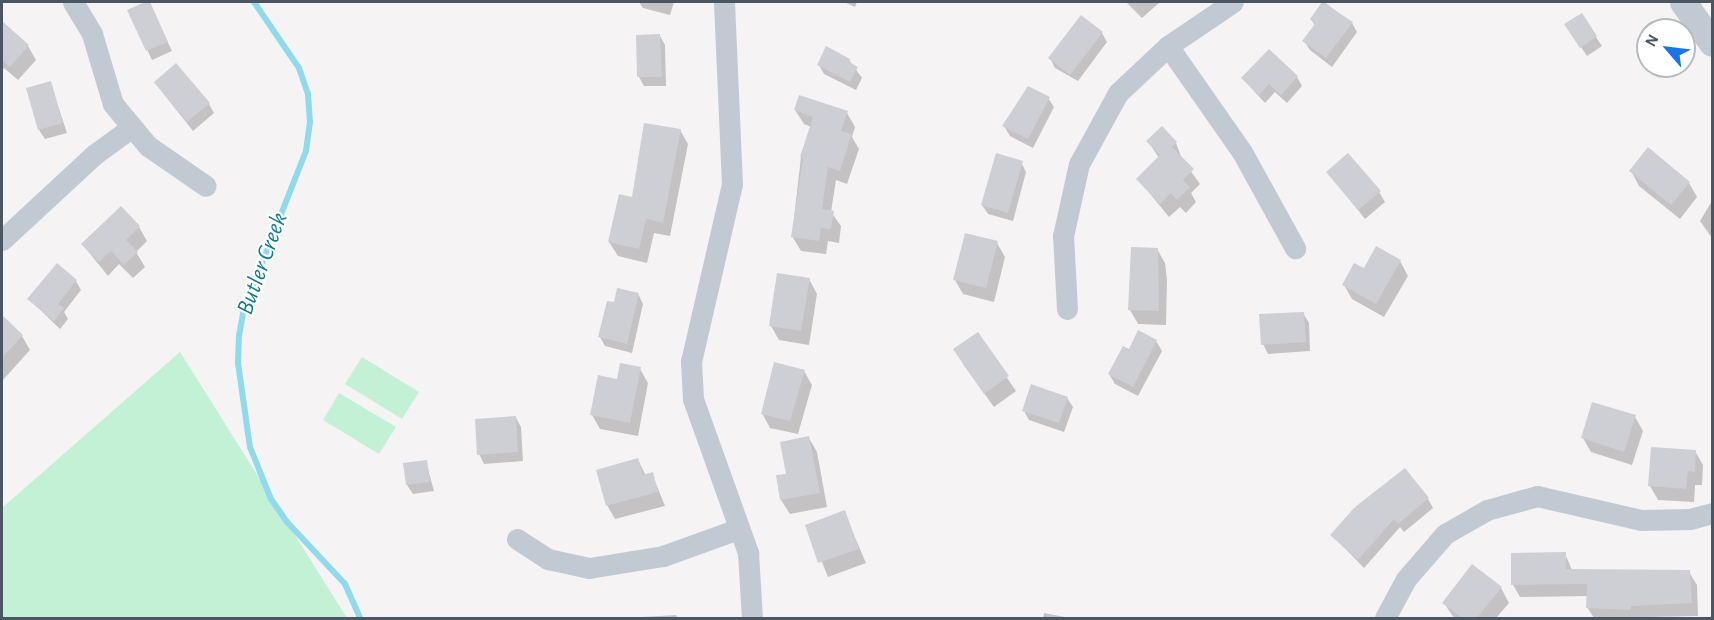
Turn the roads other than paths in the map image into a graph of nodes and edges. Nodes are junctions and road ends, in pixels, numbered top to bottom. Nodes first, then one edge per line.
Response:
1 (73, 2) edge
2 (724, 2) edge
3 (1233, 2) edge
4 (1683, 2) edge
5 (1713, 43) edge
6 (1168, 46) junction
7 (132, 128) junction
8 (206, 186) dead end
9 (2, 240) edge
10 (1295, 248) dead end
11 (1067, 309) dead end
12 (1713, 513) edge
13 (738, 529) junction
14 (517, 539) dead end
15 (752, 618) edge
16 (1385, 618) edge

1 - 7 street
2 - 13 street
3 - 6 street
4 - 5 street
6 - 10 street
6 - 11 street
7 - 8 street
7 - 9 street
12 - 16 street
13 - 14 street
13 - 15 street

